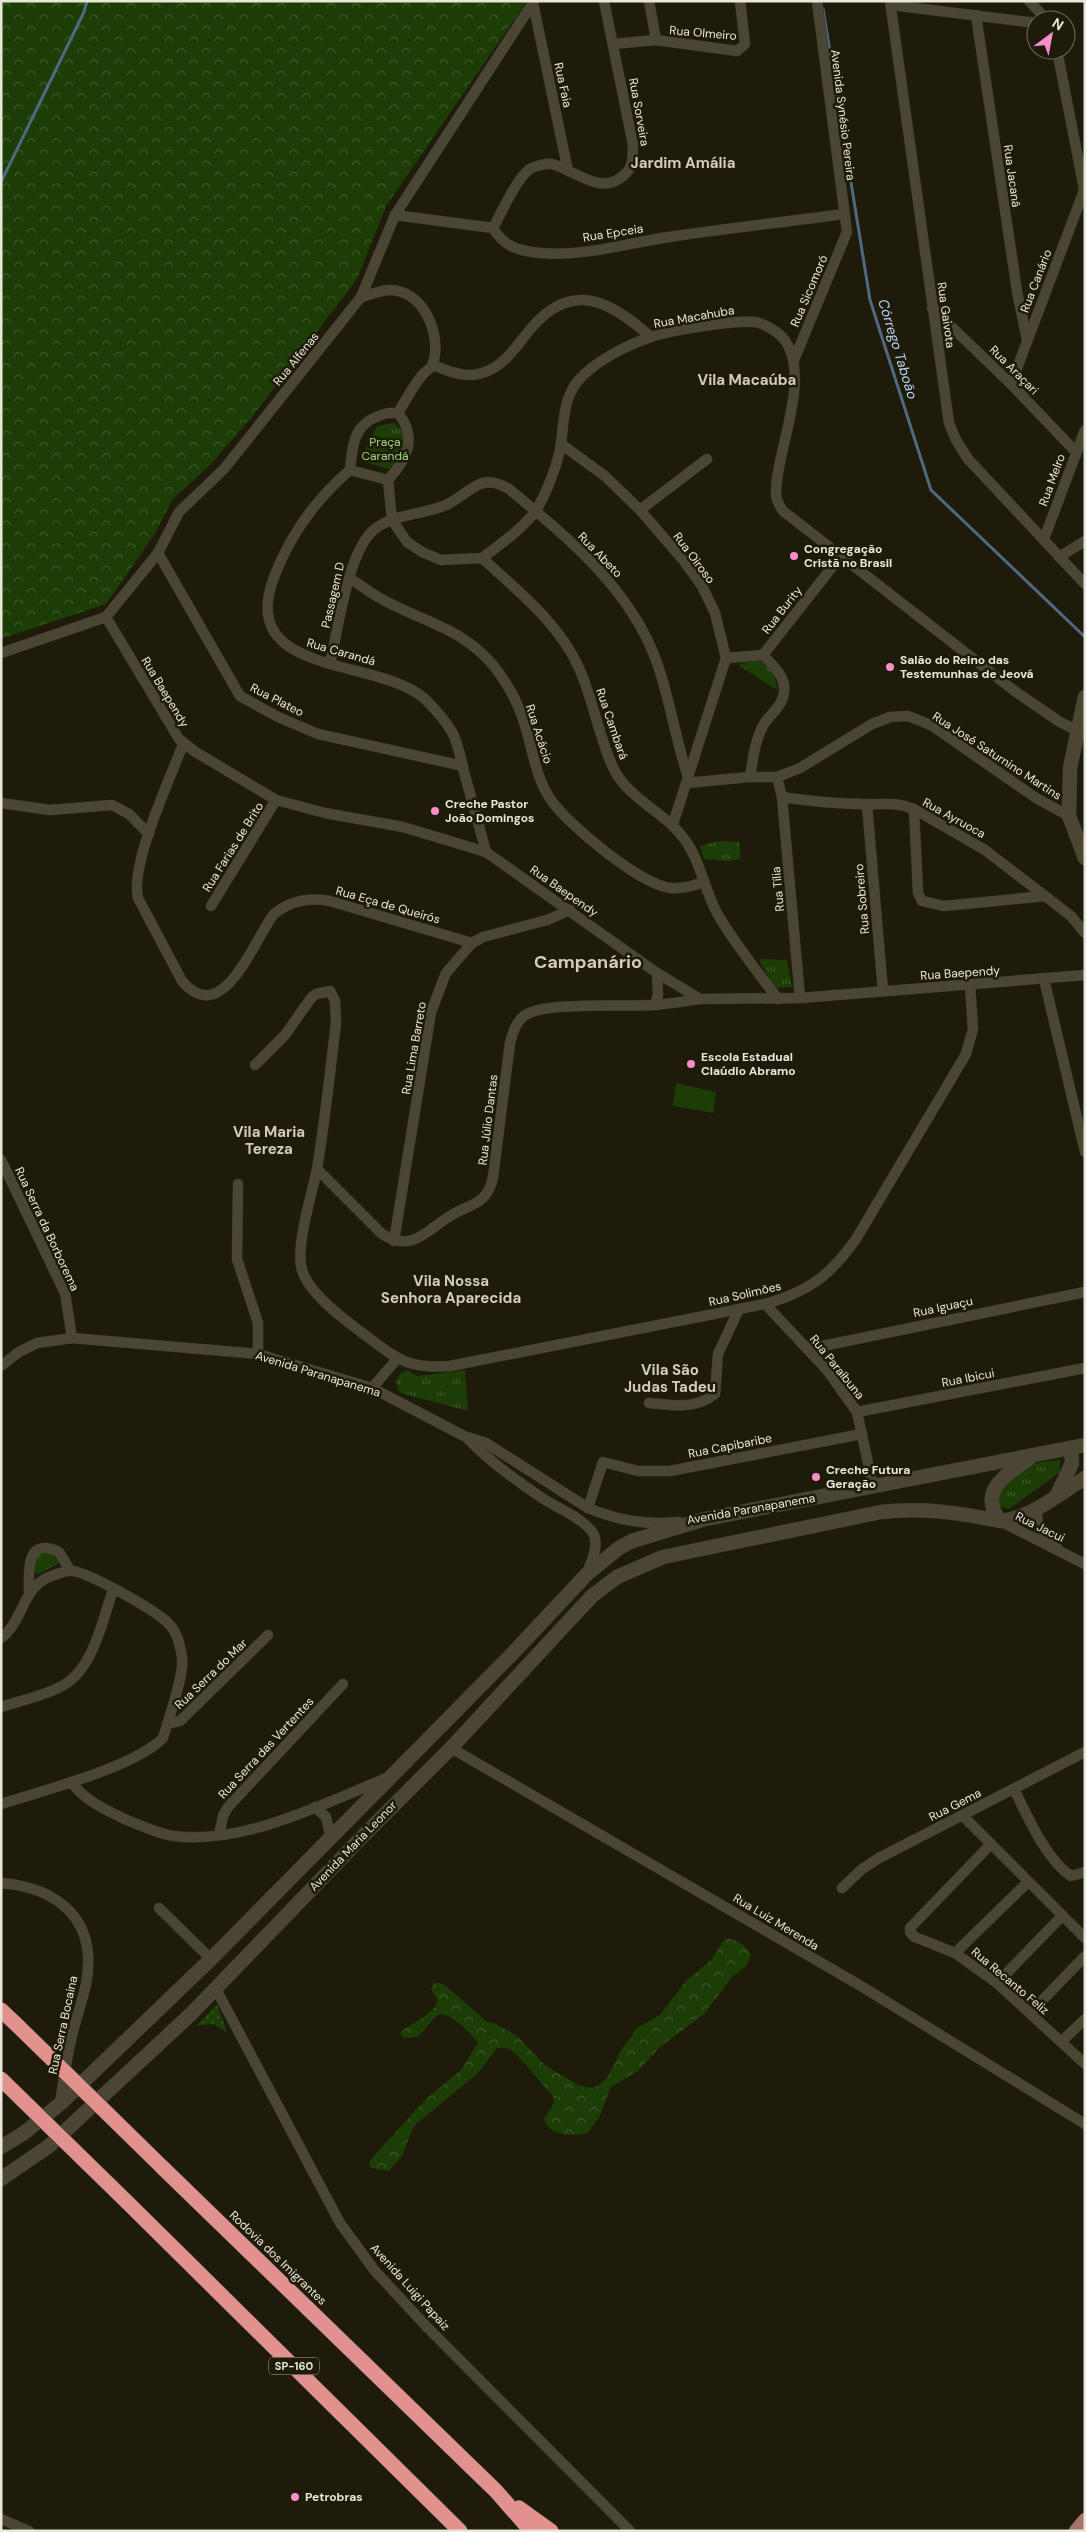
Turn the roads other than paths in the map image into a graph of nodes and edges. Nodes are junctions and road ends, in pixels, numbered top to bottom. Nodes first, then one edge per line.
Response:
1 (604, 1) edge
2 (649, 1) edge
3 (740, 1) edge
4 (816, 1) edge
5 (533, 2) edge
6 (891, 3) edge
7 (976, 15) junction
8 (1026, 22) edge
9 (656, 40) junction
10 (613, 44) junction
11 (1059, 60) edge
12 (568, 171) junction
13 (1085, 188) edge
14 (844, 214) junction
15 (395, 215) junction
16 (493, 228) junction
17 (847, 232) joint
18 (361, 297) junction
19 (932, 308) junction
20 (651, 337) junction
21 (1027, 340) junction
22 (794, 360) junction
23 (433, 365) junction
24 (1011, 384) junction
25 (398, 414) junction
26 (1085, 430) edge
27 (561, 444) junction
28 (1076, 452) junction
29 (707, 459) dead end
30 (350, 470) junction
31 (388, 480) junction
32 (640, 510) junction
33 (536, 511) junction
34 (392, 520) junction
35 (1044, 539) junction
36 (1085, 541) edge
37 (158, 553) junction
38 (840, 557) junction
39 (1059, 557) junction
40 (482, 558) junction
41 (350, 578) junction
42 (1085, 584) edge
43 (106, 617) junction
44 (1, 653) edge
45 (763, 655) junction
46 (726, 658) junction
47 (330, 664) junction
48 (1085, 697) edge
49 (1076, 730) junction
50 (183, 744) junction
51 (463, 766) junction
52 (750, 777) junction
53 (777, 777) junction
54 (687, 780) junction
55 (782, 797) junction
56 (276, 800) junction
57 (1, 803) edge
58 (867, 805) junction
59 (914, 809) junction
60 (1069, 816) junction
61 (673, 824) junction
62 (149, 834) junction
63 (486, 852) junction
64 (1085, 858) edge
65 (704, 882) junction
66 (1046, 896) junction
67 (211, 906) dead end
68 (570, 910) junction
69 (1085, 933) edge
70 (472, 943) junction
71 (656, 973) junction
72 (1084, 974) edge
73 (1044, 979) junction
74 (970, 985) junction
75 (883, 991) junction
76 (800, 998) junction
77 (700, 999) junction
78 (778, 999) junction
79 (655, 1005) junction
80 (254, 1065) dead end
81 (1085, 1152) edge
82 (1, 1160) edge
83 (317, 1169) junction
84 (238, 1184) dead end
85 (394, 1241) junction
86 (1085, 1292) edge
87 (765, 1304) junction
88 (739, 1310) junction
89 (72, 1338) junction
90 (808, 1349) junction
91 (258, 1354) junction
92 (397, 1359) junction
93 (1, 1366) edge
94 (1085, 1368) edge
95 (372, 1388) junction
96 (649, 1403) dead end
97 (857, 1412) junction
98 (862, 1434) junction
99 (464, 1436) junction
100 (1079, 1447) edge
101 (1032, 1456) junction
102 (1085, 1478) edge
103 (873, 1486) junction
104 (1056, 1496) junction
105 (588, 1508) junction
106 (1036, 1509) junction
107 (705, 1519) junction
108 (1000, 1521) junction
109 (1068, 1555) junction
110 (1085, 1564) edge
111 (70, 1570) junction
112 (587, 1574) junction
113 (113, 1590) junction
114 (29, 1594) junction
115 (5, 1629) edge
116 (268, 1635) dead end
117 (1, 1638) edge
118 (513, 1653) junction
119 (528, 1665) junction
120 (343, 1684) dead end
121 (1, 1707) edge
122 (167, 1724) junction
123 (451, 1748) junction
124 (1085, 1752) edge
125 (390, 1776) junction
126 (71, 1782) junction
127 (1014, 1789) junction
128 (1, 1804) edge
129 (315, 1807) junction
130 (962, 1815) junction
131 (219, 1835) junction
132 (331, 1838) junction
133 (990, 1845) junction
134 (1085, 1872) edge
135 (1028, 1882) junction
136 (1, 1883) edge
137 (842, 1888) dead end
138 (160, 1908) dead end
139 (1062, 1916) junction
140 (1085, 1938) edge
141 (955, 1953) junction
142 (1085, 1956) edge
143 (211, 1959) junction
144 (997, 1983) junction
145 (216, 1988) junction
146 (1, 2010) edge
147 (1030, 2013) junction
148 (1085, 2019) edge
149 (1062, 2042) junction
150 (1085, 2064) edge
151 (1, 2079) edge
152 (81, 2084) junction
153 (60, 2104) junction
154 (96, 2104) junction
155 (76, 2121) junction
156 (1085, 2124) edge
157 (1, 2147) edge
158 (1, 2179) edge
159 (496, 2491) junction
160 (1, 2519) edge
161 (1085, 2520) edge
162 (29, 2531) edge
163 (460, 2531) edge
164 (531, 2531) edge
165 (551, 2531) edge
166 (630, 2531) edge
167 (1076, 2531) edge

1 - 10 street, Rua Sorveira
2 - 9 street
3 - 9 street, Rua Olmeiro
4 - 14 street, Avenida Synésio Pereira
5 - 12 street, Rua Faia
5 - 15 street, Rua Alfenas
6 - 7 street
6 - 19 street, Rua Gaivota
7 - 8 street
7 - 21 street, Rua Jacanã
9 - 10 street, Rua Olmeiro
10 - 12 street, Rua Sorveira
11 - 13 street
12 - 16 street, Rua Sorveira
13 - 21 street, Rua Canário
14 - 16 street, Rua Epceia
14 - 17 street, Avenida Synésio Pereira
15 - 16 street
15 - 18 street, Rua Alfenas
17 - 22 street, Rua Sicomoró
18 - 23 street
18 - 37 street, Rua Alfenas
19 - 24 street, Rua Araçari
19 - 35 street, Rua Gaivota
20 - 22 street, Rua Macahuba
20 - 23 street
20 - 27 street, Rua Macahuba
21 - 24 street, Rua Canário
22 - 38 street, Rua Macahuba
23 - 25 street
24 - 28 street, Rua Araçari
25 - 30 street
25 - 31 street
26 - 28 street, Rua Melro
27 - 32 street, Rua Oiroso
27 - 33 street, Rua Macahuba
28 - 35 street, Rua Melro
29 - 32 street
30 - 31 street
30 - 47 street, Rua Carandá
31 - 34 street
32 - 46 street, Rua Oiroso
33 - 34 street, Rua Abeto
33 - 40 street, Rua Macahuba
33 - 54 street, Rua Abeto
34 - 40 street
34 - 41 street, Passagem D
35 - 39 street, Rua Gaivota
36 - 39 street
37 - 43 street, Rua Alfenas
37 - 51 street, Rua Plateo
38 - 45 street, Rua Burity
38 - 49 street, Rua Macahuba
39 - 42 street, Rua Gaivota
40 - 61 street, Rua Cambará
41 - 47 street, Passagem D
41 - 65 street, Rua Acácio
43 - 44 street
43 - 50 street, Rua Baependy
45 - 46 street
45 - 52 street
46 - 54 street
47 - 51 street, Rua Carandá
48 - 49 street
49 - 60 street
50 - 56 street, Rua Baependy
50 - 62 street, Rua Eça de Queirós
51 - 63 street, Rua Carandá
52 - 53 street, Rua José Saturnino Martins
52 - 54 street, Rua José Saturnino Martins
53 - 55 street, Rua Tília
53 - 60 street, Rua José Saturnino Martins
54 - 61 street
55 - 58 street, Rua Ayruoca
55 - 76 street, Rua Tília
56 - 63 street, Rua Baependy
56 - 67 street, Rua Farias de Brito
57 - 62 street
58 - 59 street, Rua Ayruoca
58 - 75 street, Rua Sobreiro
59 - 66 street, Rua Ayruoca
59 - 66 street
60 - 64 street
61 - 65 street, Rua Cambará
62 - 70 street, Rua Eça de Queirós
63 - 68 street, Rua Baependy
65 - 78 street, Rua Cambará
66 - 69 street, Rua Ayruoca
68 - 70 street, Rua Lima Barreto
68 - 71 street, Rua Baependy
70 - 85 street, Rua Lima Barreto
71 - 77 street, Rua Baependy
71 - 79 street
72 - 73 street, Rua Baependy
73 - 74 street, Rua Baependy
73 - 81 street
74 - 75 street, Rua Baependy
74 - 87 street, Rua Solimões
75 - 76 street, Rua Baependy
76 - 78 street, Rua Baependy
77 - 78 street, Rua Baependy
77 - 79 street, Rua Júlio Dantas
79 - 85 street, Rua Júlio Dantas
80 - 83 street
82 - 89 street, Rua Serra da Borborema
83 - 85 street
83 - 92 street
84 - 91 street
86 - 90 street, Rua Iguaçu
87 - 88 street, Rua Solimões
87 - 90 street, Rua Paraíbuna
88 - 92 street, Rua Solimões
88 - 96 street
89 - 91 street, Avenida Paranapanema
89 - 93 street, Avenida Paranapanema
90 - 97 street, Rua Paraíbuna
91 - 95 street, Avenida Paranapanema
92 - 95 street
94 - 97 street, Rua Ibicui
95 - 99 street, Avenida Paranapanema
97 - 98 street, Rua Paraíbuna
98 - 103 street, Rua Paraíbuna
98 - 105 street, Rua Capibaribe
99 - 105 street, Avenida Paranapanema
99 - 112 street, Avenida Paranapanema
100 - 101 street, Avenida Paranapanema
100 - 104 street
101 - 103 street, Avenida Paranapanema
101 - 108 street
102 - 104 street
103 - 107 street, Avenida Paranapanema
104 - 106 street
105 - 107 street, Avenida Paranapanema
106 - 108 street
106 - 109 street, Rua Jacui
107 - 112 street, Avenida Maria Leonor
108 - 109 street, Rua Jacui
108 - 119 street, Avenida Maria Leonor
109 - 110 street, Rua Jacui
111 - 113 street
111 - 114 street
111 - 114 street
112 - 118 street, Avenida Maria Leonor
113 - 121 street
113 - 122 street
114 - 115 street
115 - 117 street
116 - 122 street, Rua Serra do Mar
118 - 119 street
118 - 125 street, Avenida Maria Leonor
119 - 123 street, Avenida Maria Leonor
120 - 131 street, Rua Serra das Vertentes
122 - 126 street
123 - 145 street, Avenida Maria Leonor
123 - 156 street, Rua Luiz Merenda
124 - 127 street, Rua Gema
125 - 129 street
125 - 132 street, Avenida Maria Leonor
126 - 128 street
126 - 131 street
127 - 130 street, Rua Gema
127 - 134 street
129 - 131 street
129 - 132 street
130 - 133 street
130 - 137 street, Rua Gema
132 - 143 street, Avenida Maria Leonor
133 - 135 street
133 - 141 street, Rua Recanto Feliz
135 - 139 street
135 - 141 street
136 - 153 street, Rua Serra Bocaina
138 - 143 street
139 - 140 street
139 - 144 street
141 - 144 street, Rua Recanto Feliz
142 - 147 street
143 - 152 street, Avenida Maria Leonor
144 - 147 street, Rua Recanto Feliz
145 - 154 street, Avenida Maria Leonor
145 - 166 street, Avenida Luigi Papaiz
146 - 159 highway, Rodovia dos Imigrantes, bridge
147 - 149 street, Rua Recanto Feliz
148 - 149 street
149 - 150 street, Rua Recanto Feliz
151 - 163 highway, SP-160, bridge
152 - 153 street, Avenida Maria Leonor
152 - 154 street
153 - 155 street
153 - 157 street, Avenida Maria Leonor
154 - 155 street, Avenida Maria Leonor
155 - 158 street, Avenida Maria Leonor
159 - 164 highway, Rodovia dos Imigrantes
159 - 165 highway
160 - 162 street
161 - 167 main road

